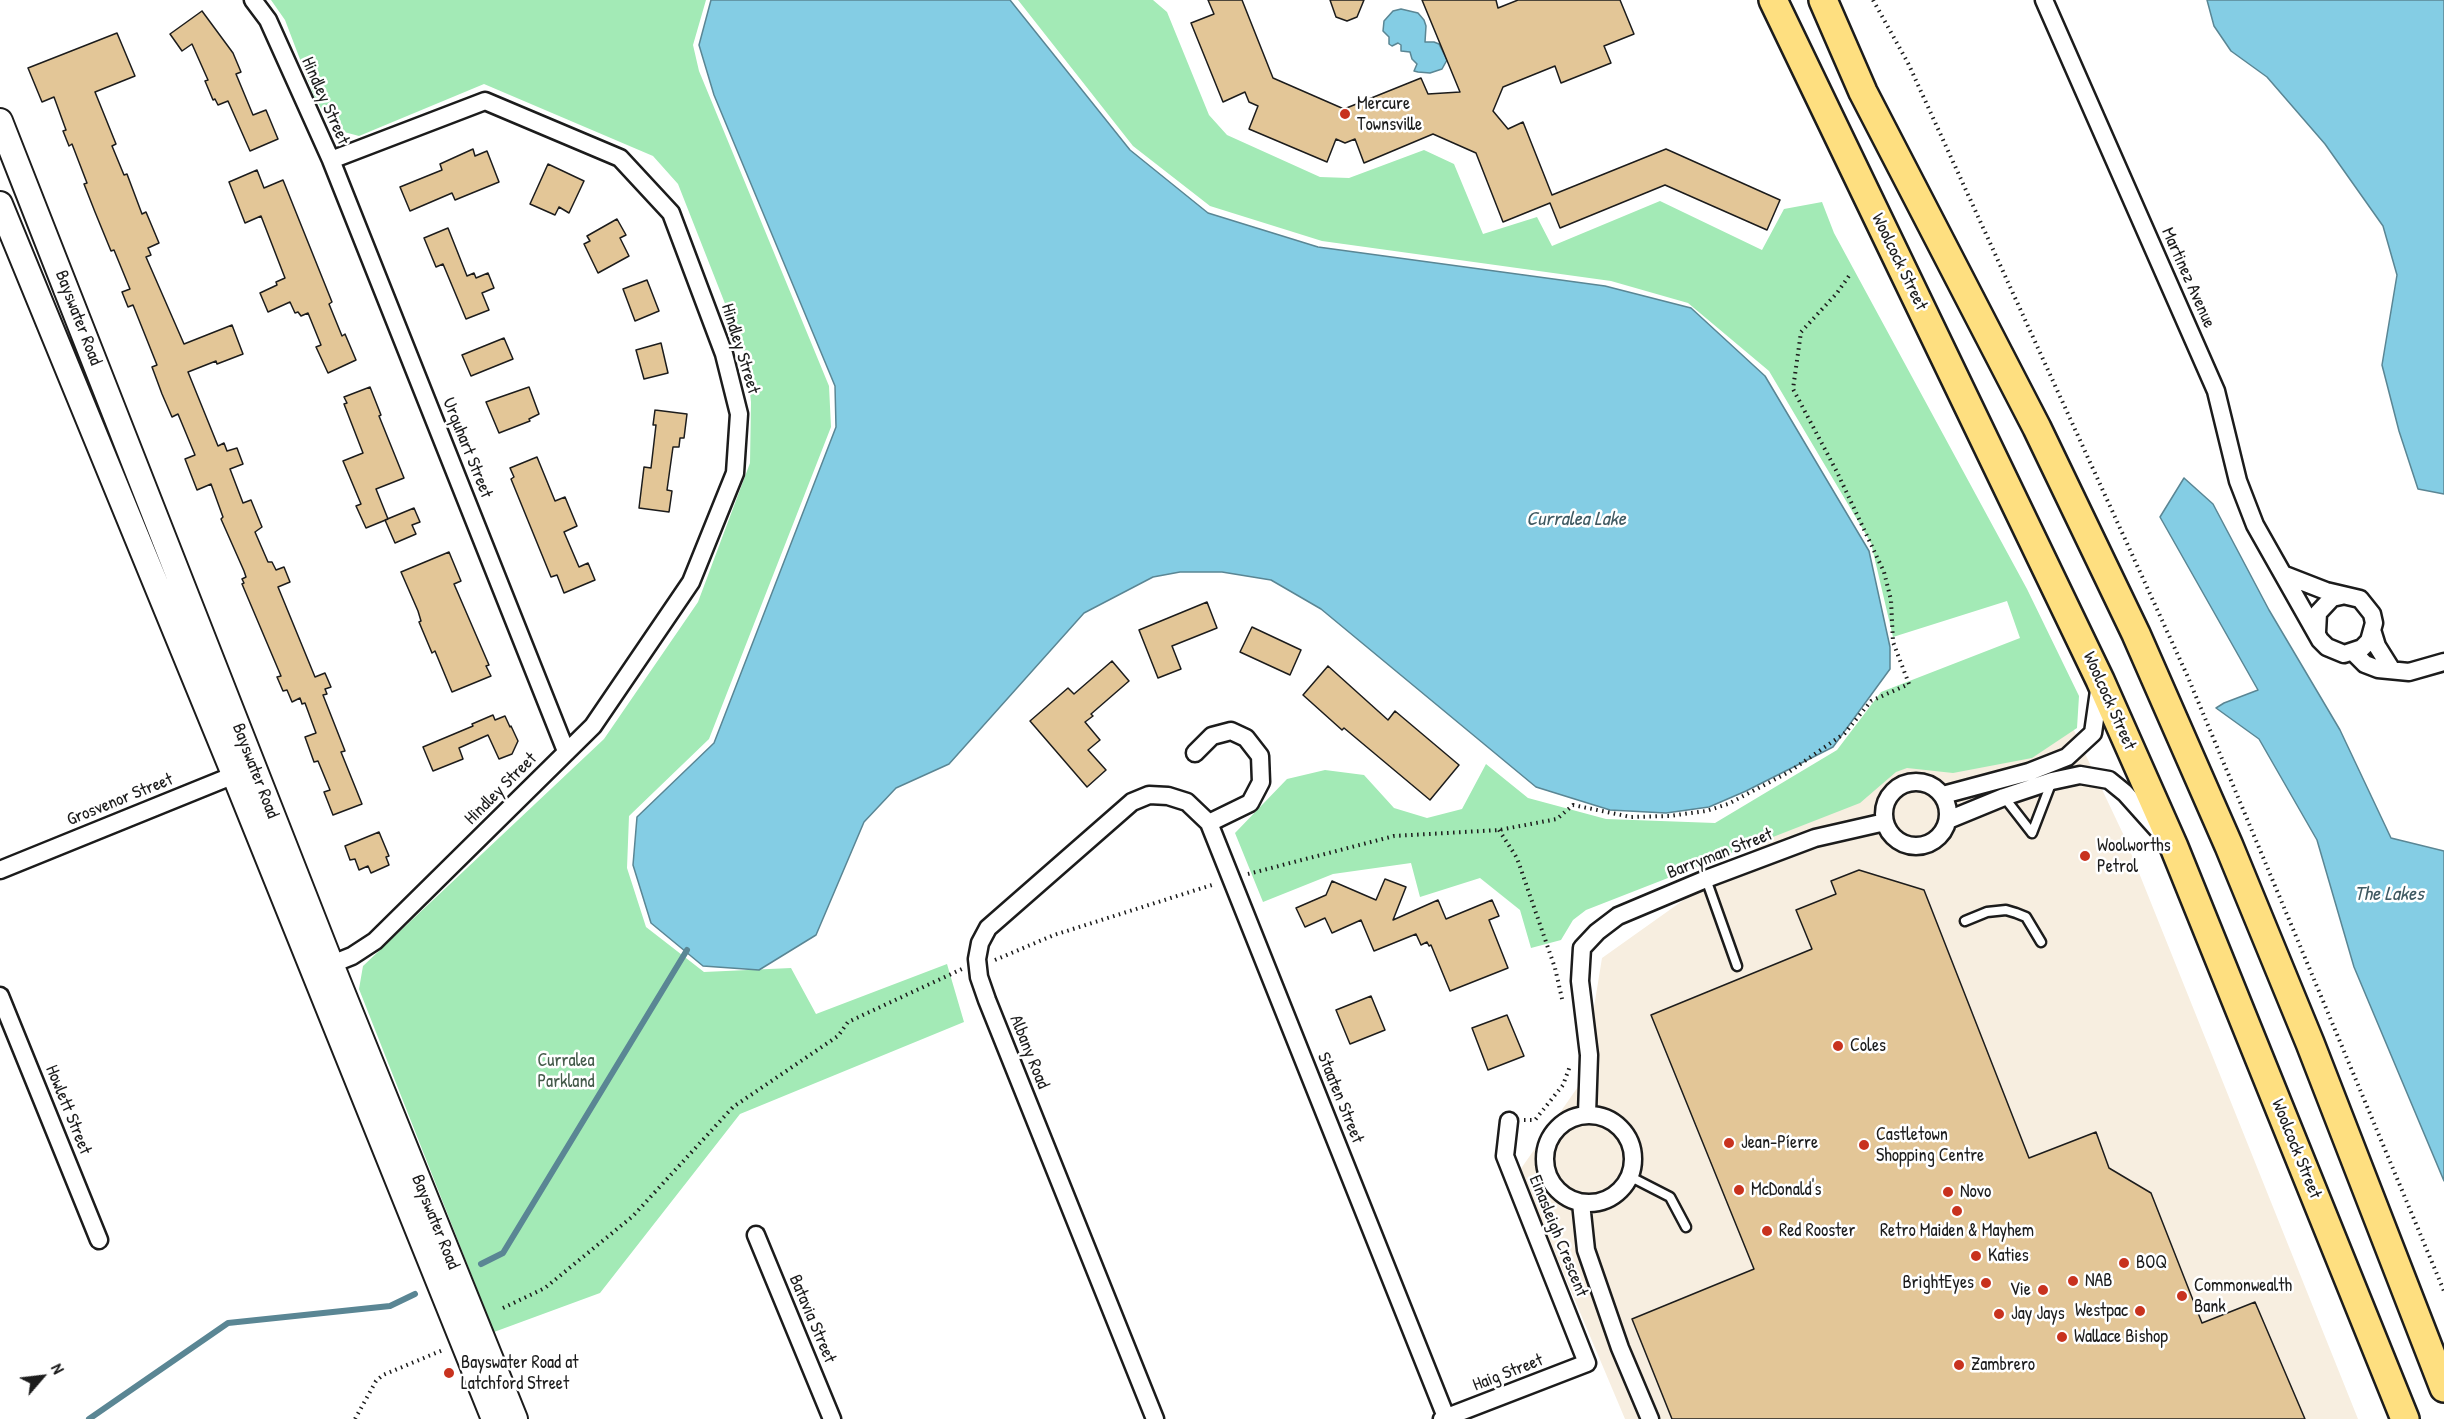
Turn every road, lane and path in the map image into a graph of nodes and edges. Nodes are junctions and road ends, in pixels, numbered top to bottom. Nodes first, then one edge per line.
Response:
1 (253, 0) edge
2 (1773, 0) edge
3 (1823, 0) edge
4 (2044, 0) edge
5 (0, 121) edge
6 (331, 160) junction
7 (0, 204) edge
8 (1851, 273) dead end
9 (2285, 575) junction
10 (2341, 596) junction
11 (2317, 632) junction
12 (2373, 633) junction
13 (2354, 653) junction
14 (2444, 662) edge
15 (2392, 670) junction
16 (2100, 680) junction
17 (567, 751) junction
18 (1196, 753) dead end
19 (244, 770) junction
20 (2052, 781) junction
21 (1942, 795) junction
22 (2004, 797) junction
23 (1187, 802) joint
24 (1948, 820) junction
25 (1885, 822) junction
26 (1209, 823) junction
27 (1498, 830) junction
28 (2174, 847) junction
29 (0, 870) edge
30 (1232, 879) junction
31 (1706, 879) junction
32 (1965, 921) dead end
33 (2041, 942) dead end
34 (977, 965) junction
35 (1737, 966) dead end
36 (322, 968) junction
37 (0, 996) edge
38 (1565, 1014) dead end
39 (1573, 1058) dead end
40 (1587, 1114) junction
41 (1509, 1121) joint
42 (1631, 1177) junction
43 (1581, 1203) junction
44 (1686, 1227) dead end
45 (756, 1235) dead end
46 (99, 1240) dead end
47 (503, 1308) dead end
48 (443, 1350) dead end
49 (1587, 1363) joint
50 (2444, 1388) edge
51 (1444, 1418) edge
52 (355, 1419) edge
53 (494, 1419) edge
54 (515, 1419) edge
55 (832, 1419) edge
56 (1155, 1419) edge
57 (1650, 1419) edge
58 (2405, 1419) edge

1 - 6 street, Hindley Street
2 - 16 main road, Woolcock Street
3 - 50 main road
4 - 9 street, Martinez Avenue
5 - 19 main road, Bayswater Road
6 - 17 street, Urquhart Street
6 - 17 street, Hindley Street
7 - 19 main road, Bayswater Road
8 - 27 path
9 - 10 street
9 - 11 street, Martinez Avenue
10 - 11 street
10 - 12 street
11 - 13 street, Martinez Avenue
12 - 13 street
12 - 15 street
13 - 15 street, Martinez Avenue
14 - 15 street, Martinez Avenue
16 - 21 street
16 - 28 main road, Woolcock Street
17 - 36 street, Hindley Street
18 - 26 street
19 - 29 street, Grosvenor Street
19 - 36 main road, Bayswater Road
20 - 22 street
20 - 22 lane
20 - 28 street
21 - 24 street
21 - 25 street
22 - 24 street
23 - 26 street, Staaten Street
23 - 34 street, Albany Road
24 - 25 street
25 - 31 street, Barryman Street
26 - 30 street, Staaten Street
27 - 30 path
27 - 38 path
28 - 58 main road, Woolcock Street
30 - 34 path
30 - 51 street, Staaten Street
31 - 35 lane
31 - 40 street, Barryman Street
32 - 33 lane
34 - 47 path
34 - 56 street, Albany Road
36 - 53 main road, Bayswater Road
36 - 54 main road, Bayswater Road
37 - 46 street, Howlett Street
39 - 41 path
40 - 42 street
40 - 43 street
41 - 49 street, Einasleigh Crescent
42 - 43 street
42 - 44 lane
43 - 57 street, Einasleigh Crescent
45 - 55 street, Batavia Street
48 - 52 path
49 - 51 street, Haig Street

